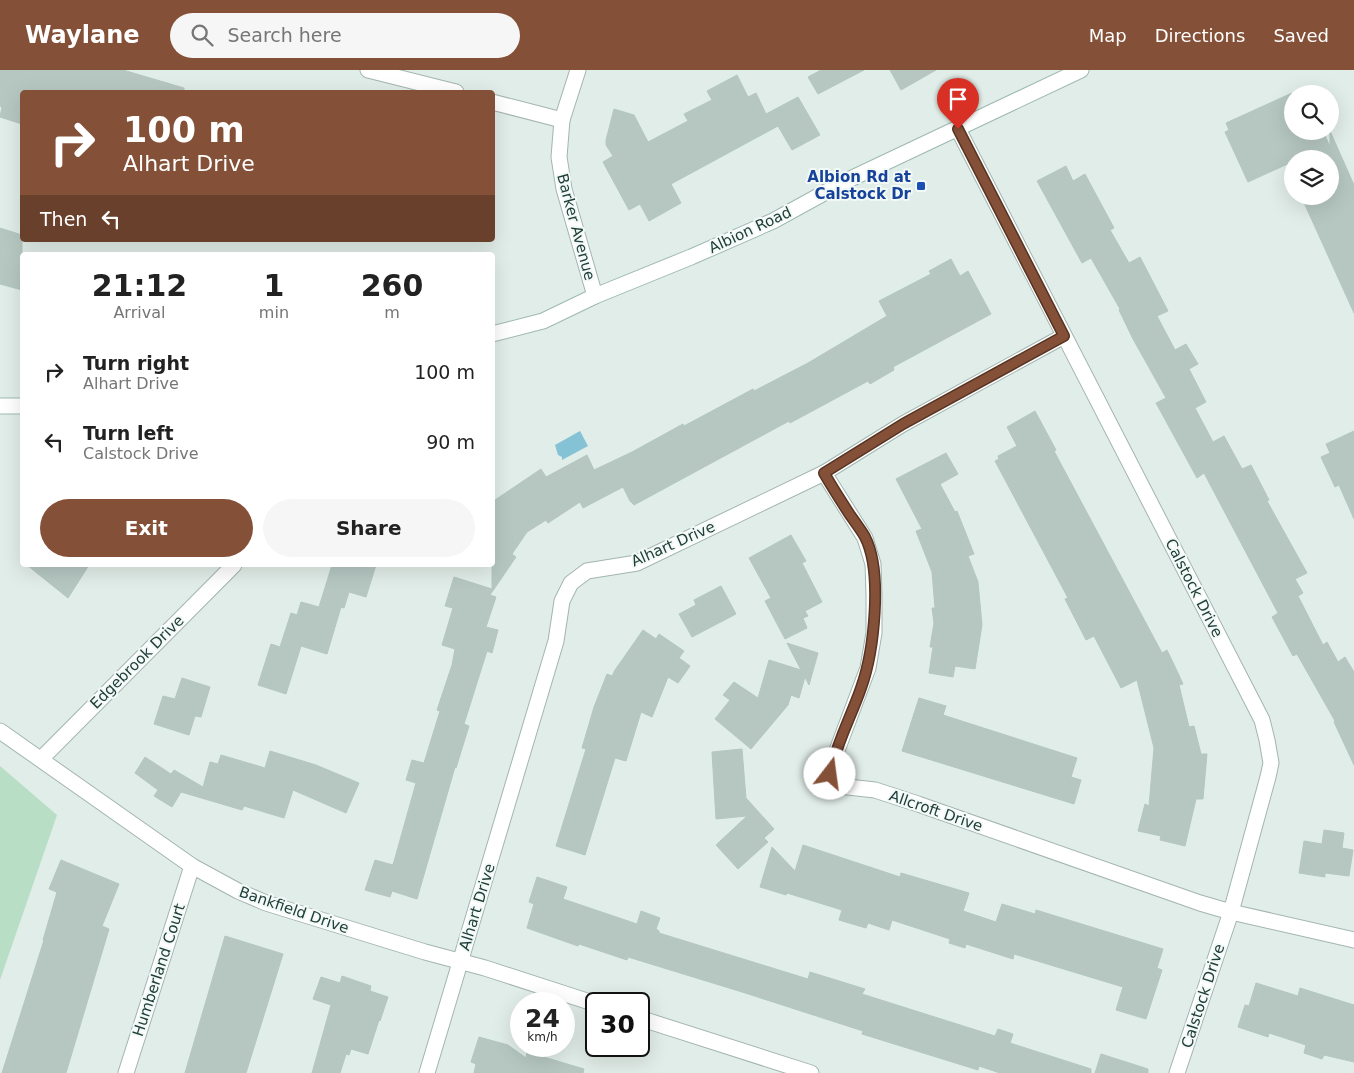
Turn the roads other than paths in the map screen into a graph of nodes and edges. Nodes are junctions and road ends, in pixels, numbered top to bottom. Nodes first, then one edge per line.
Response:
1 (368, 70) edge
2 (578, 70) edge
3 (1081, 70) edge
4 (448, 90) edge
5 (495, 103) edge
6 (562, 120) junction
7 (958, 129) junction
8 (595, 296) junction
9 (495, 333) edge
10 (1064, 336) junction
11 (0, 406) edge
12 (20, 406) edge
13 (824, 473) junction
14 (232, 567) edge
15 (0, 731) edge
16 (41, 759) junction
17 (192, 866) junction
18 (1230, 912) junction
19 (1354, 940) edge
20 (461, 961) junction
21 (585, 1000) edge
22 (650, 1022) edge
23 (126, 1073) edge
24 (427, 1073) edge
25 (811, 1073) edge
26 (1178, 1073) edge

1 - 4 street
2 - 6 street, Barker Avenue
3 - 7 street, Albion Road
5 - 6 street
6 - 8 street, Barker Avenue
7 - 8 street, Albion Road
7 - 10 street, Calstock Drive
8 - 9 street, Albion Road
10 - 13 street, Alhart Drive
10 - 18 street, Calstock Drive
11 - 12 street
13 - 18 street, Allcroft Drive
13 - 20 street, Alhart Drive
14 - 16 street, Edgebrook Drive
15 - 16 street, Bankfield Drive
16 - 17 street, Bankfield Drive
17 - 20 street, Bankfield Drive
17 - 23 street, Humberland Court
18 - 19 street, Allcroft Drive
18 - 26 street, Calstock Drive
20 - 21 street, Bankfield Drive
20 - 24 street, Alhart Drive
22 - 25 street

